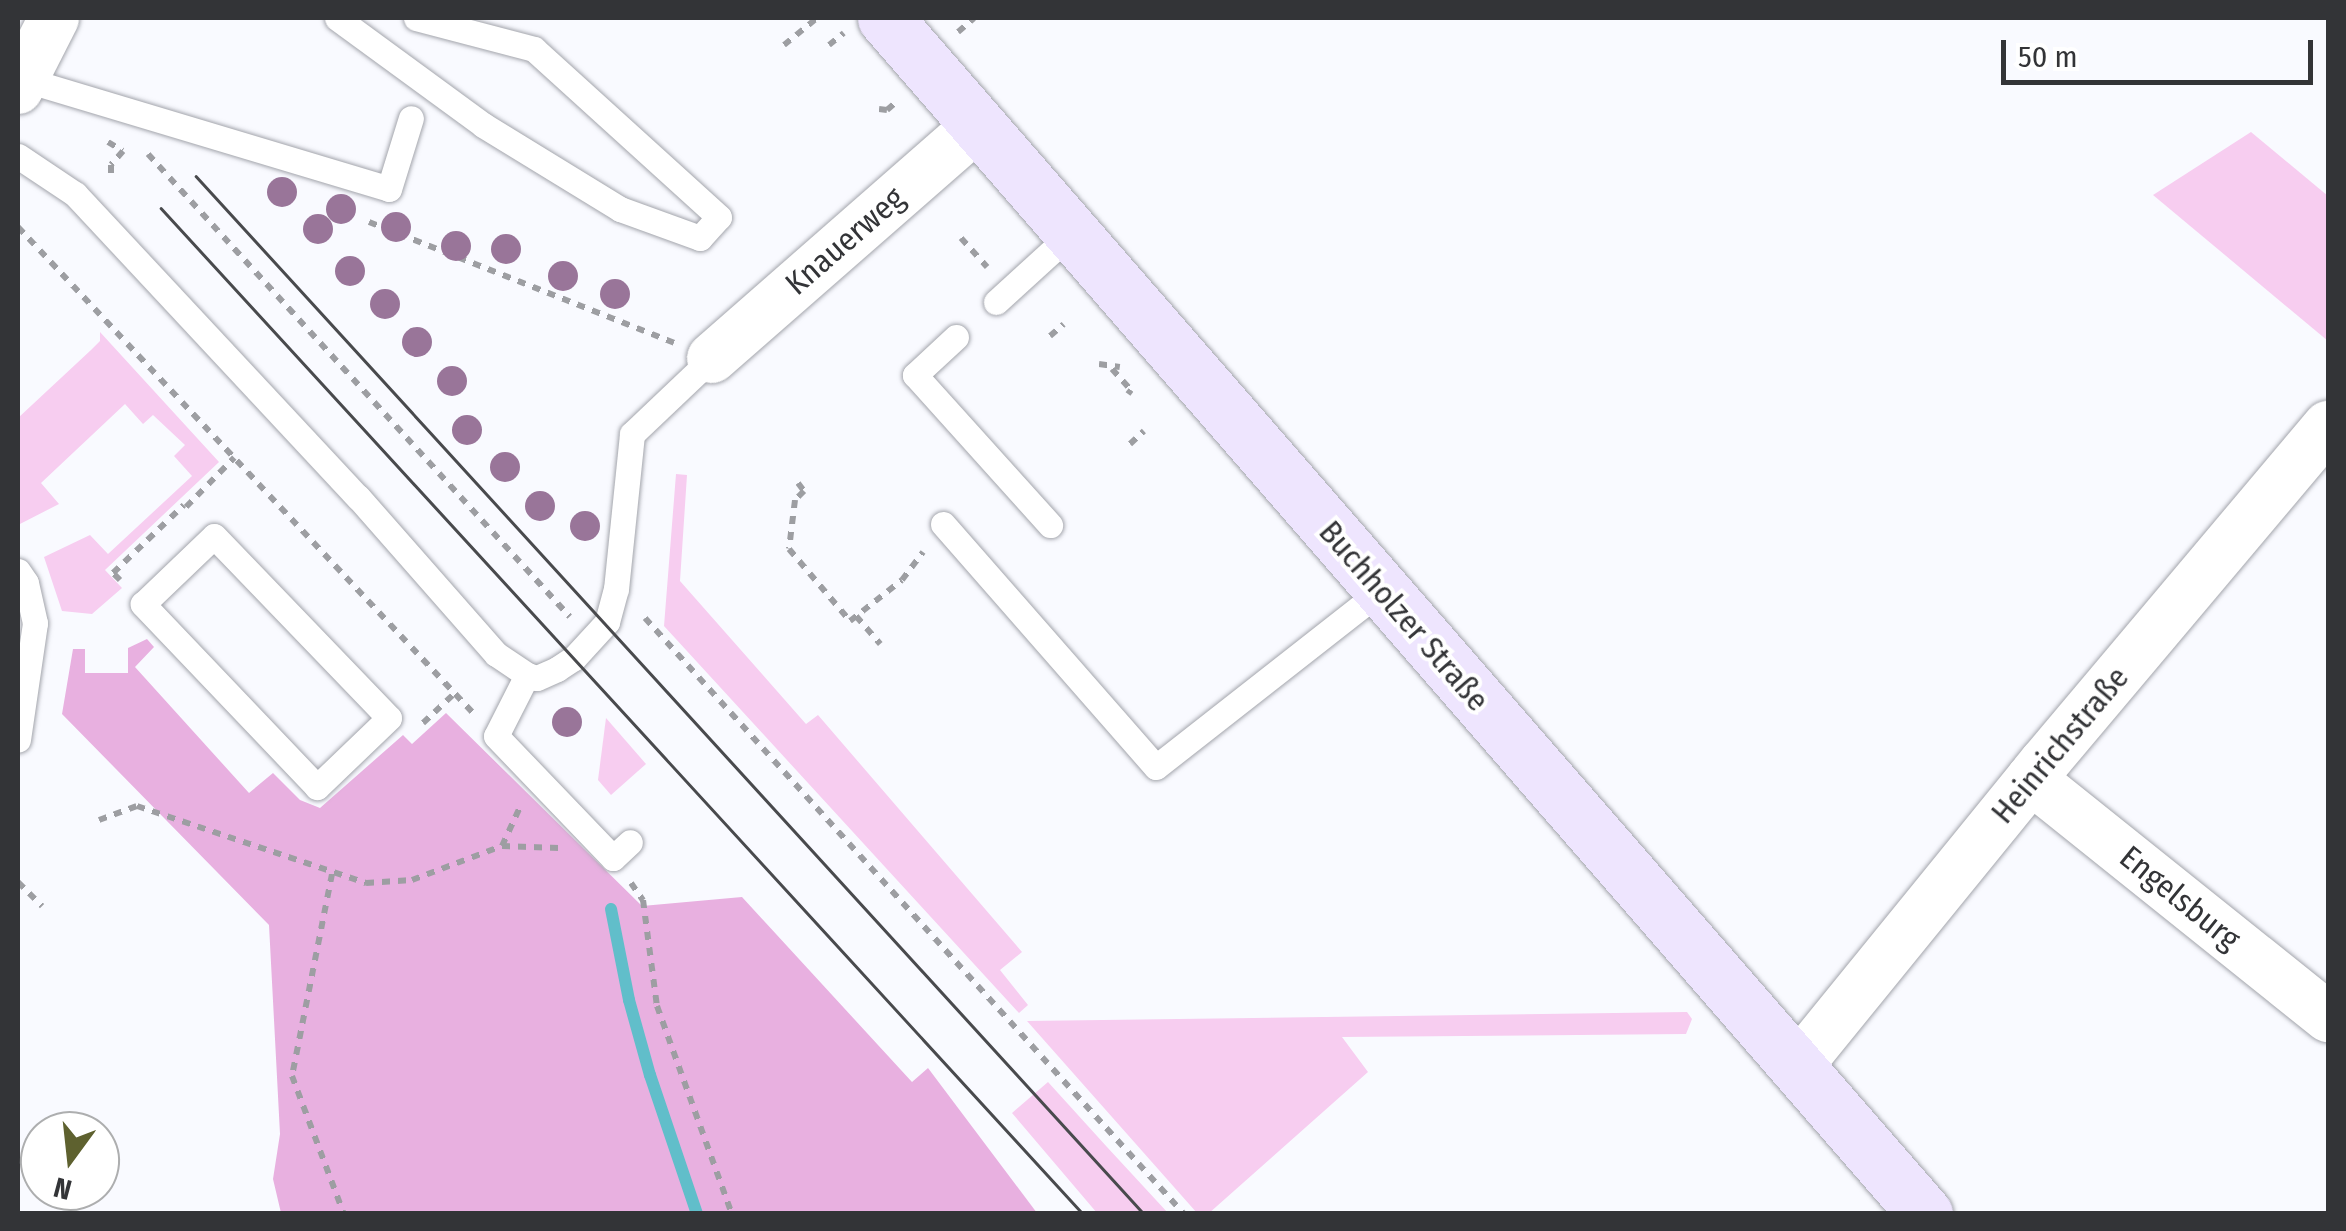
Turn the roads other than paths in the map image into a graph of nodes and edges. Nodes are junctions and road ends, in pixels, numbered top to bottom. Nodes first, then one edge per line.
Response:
1 (54, 18) edge
2 (337, 18) edge
3 (416, 18) edge
4 (876, 22) edge
5 (19, 84) edge
6 (411, 118) dead end
7 (978, 124) junction
8 (18, 156) edge
9 (1073, 232) junction
10 (997, 290) road end
11 (956, 337) dead end
12 (712, 358) joint
13 (2328, 426) edge
14 (943, 524) road end
15 (1050, 525) dead end
16 (214, 536) joint
17 (18, 571) edge
18 (1383, 589) junction
19 (527, 675) junction
20 (18, 740) edge
21 (2031, 779) junction
22 (620, 854) road end
23 (2328, 1017) edge
24 (1796, 1068) junction
25 (1925, 1214) edge

1 - 5 street
2 - 3 lane
4 - 7 main road, Buchholzer Straße
5 - 6 lane
7 - 9 main road, Buchholzer Straße
7 - 12 street, Knauerweg
8 - 19 lane
9 - 10 lane
9 - 18 main road, Buchholzer Straße
11 - 15 lane
12 - 19 lane
13 - 21 street, Heinrichstraße
14 - 18 lane
16 - 16 lane
17 - 20 lane
18 - 24 main road, Buchholzer Straße
19 - 22 lane
21 - 23 street, Engelsburg
21 - 24 street, Heinrichstraße
24 - 25 main road, Buchholzer Straße

